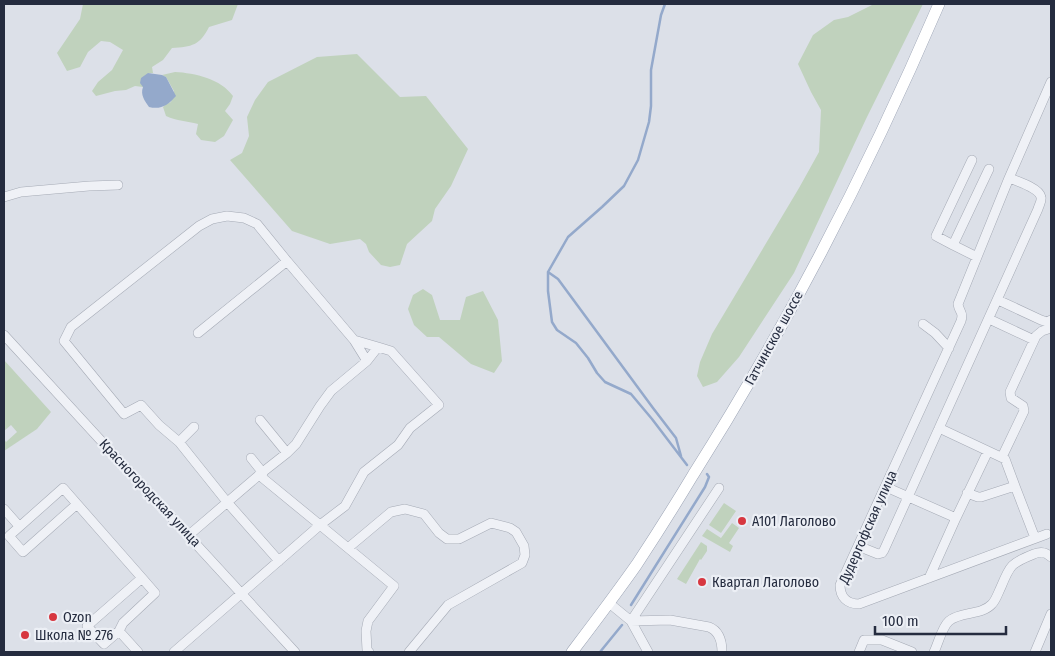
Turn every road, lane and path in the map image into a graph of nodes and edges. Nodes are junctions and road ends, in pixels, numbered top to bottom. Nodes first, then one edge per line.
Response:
1 (939, 4) edge
2 (1051, 82) edge
3 (972, 160) dead end
4 (989, 169) dead end
5 (1009, 178) junction
6 (118, 185) dead end
7 (4, 197) edge
8 (954, 245) junction
9 (977, 256) junction
10 (287, 261) junction
11 (998, 300) junction
12 (989, 319) junction
13 (1051, 320) edge
14 (923, 324) dead end
15 (1051, 328) edge
16 (4, 334) edge
17 (198, 334) dead end
18 (354, 340) junction
19 (1034, 340) junction
20 (378, 347) junction
21 (949, 348) junction
22 (367, 360) junction
23 (260, 420) dead end
24 (194, 427) dead end
25 (939, 428) junction
26 (179, 442) junction
27 (988, 451) junction
28 (287, 453) junction
29 (1002, 457) junction
30 (251, 458) dead end
31 (261, 474) junction
32 (1015, 486) junction
33 (886, 487) junction
34 (719, 488) dead end
35 (968, 493) junction
36 (908, 497) junction
37 (227, 502) junction
38 (77, 504) junction
39 (4, 509) edge
40 (956, 518) junction
41 (19, 526) junction
42 (320, 526) junction
43 (1047, 534) dead end
44 (189, 535) junction
45 (1035, 538) junction
46 (858, 546) junction
47 (1014, 546) junction
48 (348, 548) junction
49 (1051, 557) edge
50 (1020, 560) junction
51 (278, 561) junction
52 (142, 578) junction
53 (929, 578) junction
54 (242, 593) junction
55 (608, 603) junction
56 (1051, 614) edge
57 (632, 621) junction
58 (119, 631) junction
59 (138, 652) edge
60 (174, 652) edge
61 (295, 652) edge
62 (369, 652) edge
63 (410, 652) edge
64 (572, 652) edge
65 (648, 652) edge
66 (722, 652) edge
67 (858, 652) edge
68 (912, 652) edge
69 (934, 652) edge
70 (1035, 652) edge

1 - 55 main road, Гатчинское шоссе
2 - 5 street, Дудергофская улица
3 - 8 street
4 - 8 street
5 - 9 street, Дудергофская улица
5 - 11 street
6 - 7 street
8 - 9 street
9 - 21 street, Дудергофская улица
10 - 17 street
10 - 18 street
10 - 26 street
11 - 12 street
11 - 13 street
12 - 19 street
12 - 25 street
14 - 21 street
15 - 19 street
16 - 44 street, Красногородская улица
18 - 20 street
18 - 22 street
19 - 29 street
20 - 22 street
20 - 42 street
21 - 33 street, Дудергофская улица
22 - 28 street
23 - 28 street
24 - 26 street
25 - 27 street
25 - 36 street
26 - 37 street
27 - 29 street
27 - 35 street
28 - 31 street
29 - 32 street
30 - 31 street
31 - 37 street
31 - 42 street
32 - 35 street
32 - 45 street
33 - 36 street
33 - 46 street, Дудергофская улица
34 - 57 street
35 - 40 street
36 - 40 street
36 - 46 street
37 - 44 street
37 - 51 street
38 - 41 street
38 - 41 street
38 - 52 street
39 - 41 street
40 - 53 street
42 - 48 street
42 - 51 street
43 - 45 street, Дудергофская улица
44 - 54 street, Красногородская улица
45 - 47 street, Дудергофская улица
46 - 53 street, Дудергофская улица
47 - 50 street
47 - 53 street, Дудергофская улица
48 - 62 street
48 - 63 street
49 - 50 street
50 - 69 street
51 - 54 street
52 - 58 street
52 - 58 street
54 - 60 street
54 - 61 street, Красногородская улица
55 - 57 street
55 - 64 main road, Гатчинское шоссе
56 - 70 street
57 - 65 street
57 - 66 street
58 - 59 street
67 - 68 street

